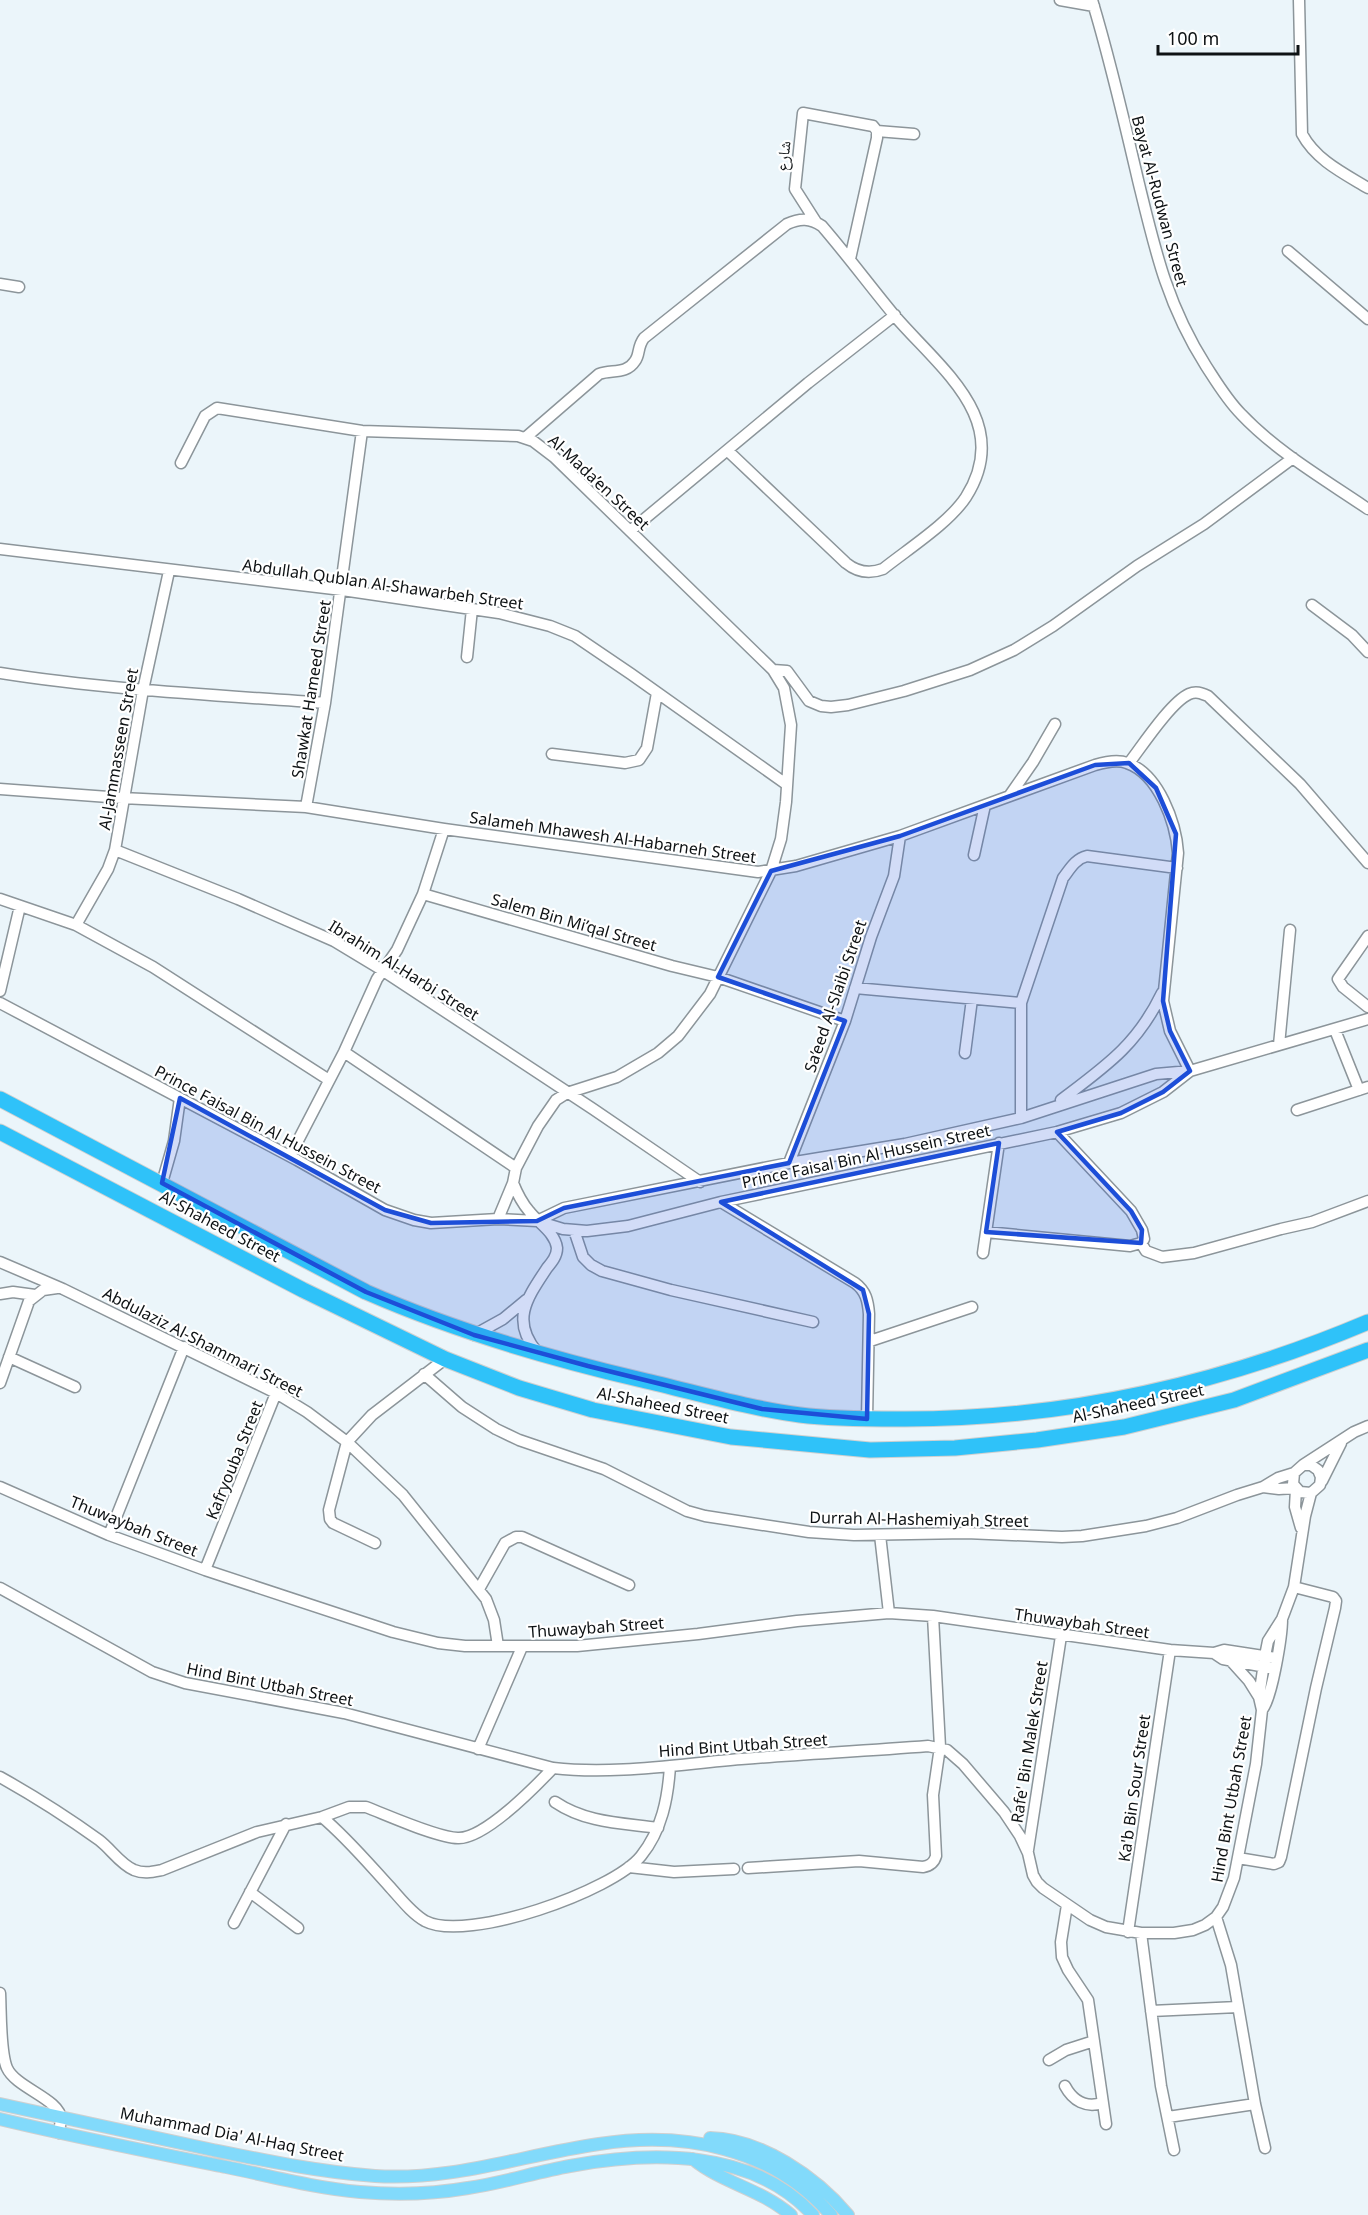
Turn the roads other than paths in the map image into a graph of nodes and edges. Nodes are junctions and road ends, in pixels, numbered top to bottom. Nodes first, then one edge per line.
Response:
1 (1060, 0) edge
2 (1299, 0) edge
3 (1093, 3) edge
4 (877, 131) junction
5 (914, 134) dead end
6 (1368, 188) edge
7 (816, 222) junction
8 (1288, 251) dead end
9 (850, 259) junction
10 (0, 284) edge
11 (19, 287) dead end
12 (894, 315) junction
13 (1368, 319) edge
14 (362, 431) junction
15 (525, 438) junction
16 (728, 451) junction
17 (1293, 459) junction
18 (181, 463) dead end
19 (1368, 509) edge
20 (630, 531) junction
21 (0, 549) edge
22 (169, 571) junction
23 (342, 590) junction
24 (1312, 605) dead end
25 (472, 609) junction
26 (1368, 652) edge
27 (467, 657) dead end
28 (773, 670) junction
29 (0, 673) edge
30 (143, 690) junction
31 (657, 693) junction
32 (325, 703) junction
33 (1055, 724) dead end
34 (552, 754) dead end
35 (1129, 763) junction
36 (786, 784) junction
37 (0, 789) edge
38 (1010, 796) junction
39 (122, 798) junction
40 (985, 805) junction
41 (306, 807) junction
42 (444, 829) junction
43 (900, 836) junction
44 (115, 850) junction
45 (974, 855) dead end
46 (1368, 863) edge
47 (1177, 868) junction
48 (771, 871) junction
49 (423, 894) junction
50 (0, 899) edge
51 (20, 906) junction
52 (76, 925) junction
53 (1290, 930) dead end
54 (1368, 936) edge
55 (382, 970) junction
56 (718, 977) junction
57 (855, 988) junction
58 (1164, 990) junction
59 (0, 991) edge
60 (972, 999) junction
61 (0, 1003) edge
62 (1021, 1003) junction
63 (1368, 1007) edge
64 (1368, 1019) edge
65 (845, 1021) junction
66 (1335, 1030) junction
67 (1279, 1045) junction
68 (344, 1052) junction
69 (965, 1053) dead end
70 (1190, 1071) junction
71 (329, 1080) junction
72 (1363, 1089) edge
73 (567, 1093) junction
74 (180, 1098) junction
75 (0, 1099) edge
76 (1054, 1106) junction
77 (1298, 1110) dead end
78 (1021, 1118) junction
79 (0, 1132) edge
80 (1057, 1132) junction
81 (999, 1143) junction
82 (290, 1156) junction
83 (789, 1163) junction
84 (516, 1168) junction
85 (700, 1182) junction
86 (162, 1183) junction
87 (513, 1183) junction
88 (1368, 1201) edge
89 (721, 1203) junction
90 (498, 1219) junction
91 (537, 1221) junction
92 (574, 1230) junction
93 (986, 1232) junction
94 (1141, 1243) junction
95 (983, 1253) dead end
96 (0, 1262) edge
97 (63, 1289) junction
98 (0, 1294) edge
99 (35, 1295) junction
100 (528, 1298) junction
101 (972, 1307) dead end
102 (813, 1322) dead end
103 (1368, 1322) edge
104 (474, 1335) junction
105 (870, 1341) junction
106 (184, 1347) junction
107 (1368, 1350) edge
108 (537, 1352) junction
109 (9, 1357) junction
110 (445, 1359) junction
111 (424, 1374) junction
112 (0, 1383) edge
113 (75, 1387) dead end
114 (276, 1393) junction
115 (867, 1419) junction
116 (1368, 1426) edge
117 (1342, 1440) junction
118 (347, 1442) junction
119 (1303, 1465) junction
120 (1294, 1473) junction
121 (1322, 1481) junction
122 (1, 1486) edge
123 (1263, 1487) junction
124 (1295, 1488) junction
125 (1311, 1493) junction
126 (1302, 1531) junction
127 (109, 1535) junction
128 (880, 1535) junction
129 (375, 1543) dead end
130 (205, 1570) junction
131 (629, 1586) dead end
132 (1294, 1587) junction
133 (0, 1588) edge
134 (479, 1589) junction
135 (889, 1613) junction
136 (933, 1616) junction
137 (1061, 1636) junction
138 (498, 1646) junction
139 (522, 1647) junction
140 (1170, 1650) junction
141 (1214, 1653) junction
142 (1230, 1660) junction
143 (1270, 1662) junction
144 (1259, 1698) junction
145 (1262, 1710) junction
146 (940, 1747) junction
147 (478, 1749) junction
148 (670, 1766) junction
149 (553, 1768) junction
150 (0, 1777) edge
151 (555, 1802) dead end
152 (322, 1817) junction
153 (286, 1824) junction
154 (658, 1828) junction
155 (1028, 1853) junction
156 (1238, 1858) junction
157 (629, 1868) junction
158 (748, 1868) dead end
159 (734, 1869) dead end
160 (250, 1892) junction
161 (1067, 1905) junction
162 (1216, 1917) junction
163 (234, 1923) dead end
164 (298, 1928) dead end
165 (1128, 1932) junction
166 (1141, 1934) junction
167 (0, 1992) edge
168 (1238, 2007) junction
169 (1151, 2011) junction
170 (1094, 2041) junction
171 (1048, 2060) dead end
172 (1065, 2086) dead end
173 (1102, 2103) junction
174 (0, 2104) edge
175 (1255, 2104) junction
176 (1167, 2117) junction
177 (61, 2118) junction
178 (0, 2119) edge
179 (1106, 2124) dead end
180 (59, 2133) junction
181 (145, 2136) junction
182 (688, 2141) junction
183 (1265, 2148) dead end
184 (142, 2150) junction
185 (1174, 2150) dead end
186 (692, 2158) junction
187 (791, 2215) edge
188 (813, 2215) edge
189 (831, 2215) edge
190 (848, 2215) edge

1 - 3 street
2 - 6 street
3 - 17 street, Bayat Al-Rudwan Street
4 - 5 street
4 - 7 street, شارع
4 - 9 street
7 - 9 street
7 - 15 street
8 - 13 street
9 - 12 street
10 - 11 street
12 - 16 street
12 - 16 street
14 - 15 street, Al-Mada’en Street
14 - 18 street, Al-Mada’en Street
14 - 23 street, Shawkat Hameed Street
15 - 20 street, Al-Mada’en Street
16 - 20 street
17 - 19 street, Bayat Al-Rudwan Street
17 - 28 street
20 - 28 street, Al-Mada’en Street
21 - 22 street, Abdullah Qublan Al-Shawarbeh Street
22 - 23 street, Abdullah Qublan Al-Shawarbeh Street
22 - 30 street, Al-Jammasseen Street
23 - 25 street, Abdullah Qublan Al-Shawarbeh Street
23 - 32 street, Shawkat Hameed Street
24 - 26 street
25 - 27 street
25 - 31 street, Abdullah Qublan Al-Shawarbeh Street
28 - 36 street, Al-Mada’en Street
29 - 30 street
30 - 32 street
30 - 39 street, Al-Jammasseen Street
31 - 34 street
31 - 36 street, Abdullah Qublan Al-Shawarbeh Street
32 - 41 street, Shawkat Hameed Street
33 - 38 street
35 - 38 street, Salameh Mhawesh Al-Habarneh Street
35 - 46 street
35 - 47 street
36 - 48 street, Al-Mada’en Street
37 - 39 street, Salameh Mhawesh Al-Habarneh Street
38 - 40 street, Salameh Mhawesh Al-Habarneh Street
39 - 41 street, Salameh Mhawesh Al-Habarneh Street
39 - 44 street, Al-Jammasseen Street
40 - 43 street, Salameh Mhawesh Al-Habarneh Street
40 - 45 street
41 - 42 street, Salameh Mhawesh Al-Habarneh Street
42 - 48 street, Salameh Mhawesh Al-Habarneh Street
42 - 49 street
43 - 48 street, Salameh Mhawesh Al-Habarneh Street
43 - 57 street, Sa’eed Al-Slaibi Street
44 - 52 street, Al-Jammasseen Street
44 - 55 street, Ibrahim Al-Harbi Street
47 - 58 street
47 - 62 street
48 - 56 street, Al-Mada’en Street
49 - 55 street
49 - 56 street, Salem Bin Mi’qal Street
50 - 51 street
51 - 52 street
51 - 59 street
52 - 71 street
53 - 67 street
54 - 63 street
55 - 68 street
55 - 73 street, Ibrahim Al-Harbi Street
56 - 65 street, Salem Bin Mi’qal Street
56 - 73 street, Al-Mada’en Street
57 - 60 street
57 - 65 street, Sa’eed Al-Slaibi Street
58 - 70 street
58 - 76 street
60 - 62 street
60 - 69 street
61 - 74 street, Prince Faisal Bin Al Hussein Street
62 - 78 street
64 - 66 street, Prince Faisal Bin Al Hussein Street
65 - 83 street, Sa’eed Al-Slaibi Street
66 - 67 street, Prince Faisal Bin Al Hussein Street
66 - 72 street
67 - 70 street, Prince Faisal Bin Al Hussein Street
68 - 71 street
68 - 84 street
70 - 76 street, Prince Faisal Bin Al Hussein Street
70 - 80 street, Prince Faisal Bin Al Hussein Street
71 - 82 street
72 - 77 street
73 - 84 street
73 - 85 street, Ibrahim Al-Harbi Street
74 - 82 street, Prince Faisal Bin Al Hussein Street
74 - 86 street
75 - 86 highway, Al-Shaheed Street
76 - 78 street, Prince Faisal Bin Al Hussein Street
78 - 83 street, Prince Faisal Bin Al Hussein Street
79 - 110 highway, Al-Shaheed Street
80 - 81 street, Prince Faisal Bin Al Hussein Street
80 - 94 street
81 - 89 street, Prince Faisal Bin Al Hussein Street
81 - 93 street
82 - 90 street, Prince Faisal Bin Al Hussein Street
83 - 85 street, Prince Faisal Bin Al Hussein Street
84 - 87 street
85 - 91 street, Prince Faisal Bin Al Hussein Street
86 - 104 highway, Al-Shaheed Street
87 - 90 street
87 - 91 street
88 - 94 street
89 - 92 street, Prince Faisal Bin Al Hussein Street
89 - 105 street
90 - 91 street, Prince Faisal Bin Al Hussein Street
91 - 92 street, Prince Faisal Bin Al Hussein Street
91 - 100 street
92 - 102 street
93 - 94 street
93 - 95 street
96 - 97 street, Abdulaziz Al-Shammari Street
97 - 99 street
97 - 106 street, Abdulaziz Al-Shammari Street
98 - 99 street
99 - 109 street
100 - 104 street
100 - 108 street
101 - 105 street
103 - 115 highway, Al-Shaheed Street
104 - 108 highway, Al-Shaheed Street
105 - 115 street
106 - 114 street, Abdulaziz Al-Shammari Street
106 - 127 street
107 - 110 highway, Al-Shaheed Street
108 - 115 highway, Al-Shaheed Street
109 - 112 street
109 - 113 street
110 - 111 street
111 - 118 street
111 - 128 street, Durrah Al-Hashemiyah Street
114 - 118 street, Abdulaziz Al-Shammari Street
114 - 130 street, Kafryouba Street
116 - 117 street
117 - 119 street
117 - 121 street
118 - 129 street
118 - 134 street, Abdulaziz Al-Shammari Street
119 - 120 street
119 - 121 street
120 - 123 street, Durrah Al-Hashemiyah Street
120 - 124 street
121 - 125 street
122 - 127 street, Thuwaybah Street
123 - 124 street, Durrah Al-Hashemiyah Street
123 - 128 street, Durrah Al-Hashemiyah Street
124 - 125 street
124 - 126 street, Hind Bint Utbah Street
125 - 126 street, Hind Bint Utbah Street
126 - 132 street, Hind Bint Utbah Street
127 - 130 street, Thuwaybah Street
128 - 135 street
130 - 138 street, Thuwaybah Street
131 - 134 street
132 - 143 street, Hind Bint Utbah Street
132 - 156 street
133 - 147 street, Hind Bint Utbah Street
134 - 138 street, Abdulaziz Al-Shammari Street
135 - 136 street, Thuwaybah Street
135 - 139 street, Thuwaybah Street
136 - 137 street, Thuwaybah Street
136 - 146 street
137 - 140 street, Thuwaybah Street
137 - 155 street, Rafe' Bin Malek Street
138 - 139 street, Thuwaybah Street
139 - 147 street
140 - 141 street, Thuwaybah Street
140 - 165 street, Ka'b Bin Sour Street
141 - 142 street, Thuwaybah Street
141 - 143 street, Thuwaybah Street
142 - 143 street, Thuwaybah Street
142 - 144 street
143 - 144 street, Hind Bint Utbah Street
143 - 145 street, Hind Bint Utbah Street
144 - 145 street, Hind Bint Utbah Street
145 - 156 street, Hind Bint Utbah Street
146 - 148 street, Hind Bint Utbah Street
146 - 155 street
146 - 158 street
147 - 149 street, Hind Bint Utbah Street
148 - 149 street, Hind Bint Utbah Street
148 - 154 street
149 - 152 street
150 - 153 street
151 - 154 street
152 - 153 street
152 - 157 street
153 - 160 street
154 - 157 street
155 - 161 street
156 - 162 street, Hind Bint Utbah Street
157 - 159 street
160 - 163 street
160 - 164 street
161 - 165 street
161 - 170 street
162 - 166 street
162 - 168 street
165 - 166 street
166 - 169 street
167 - 177 street
168 - 169 street
168 - 175 street
169 - 176 street
170 - 171 street
170 - 173 street
172 - 173 street
173 - 179 street
174 - 177 main road, Muhammad Dia' Al-Haq Street
175 - 176 street
175 - 183 street
176 - 185 street
177 - 180 street
177 - 181 main road, Muhammad Dia' Al-Haq Street
178 - 180 main road, Muhammad Dia' Al-Haq Street
180 - 184 main road, Muhammad Dia' Al-Haq Street
181 - 182 main road, Muhammad Dia' Al-Haq Street
181 - 184 main road
182 - 189 main road, Muhammad Dia' Al-Haq Street
182 - 190 main road
184 - 186 main road, Muhammad Dia' Al-Haq Street
186 - 187 main road
186 - 188 main road, Muhammad Dia' Al-Haq Street

